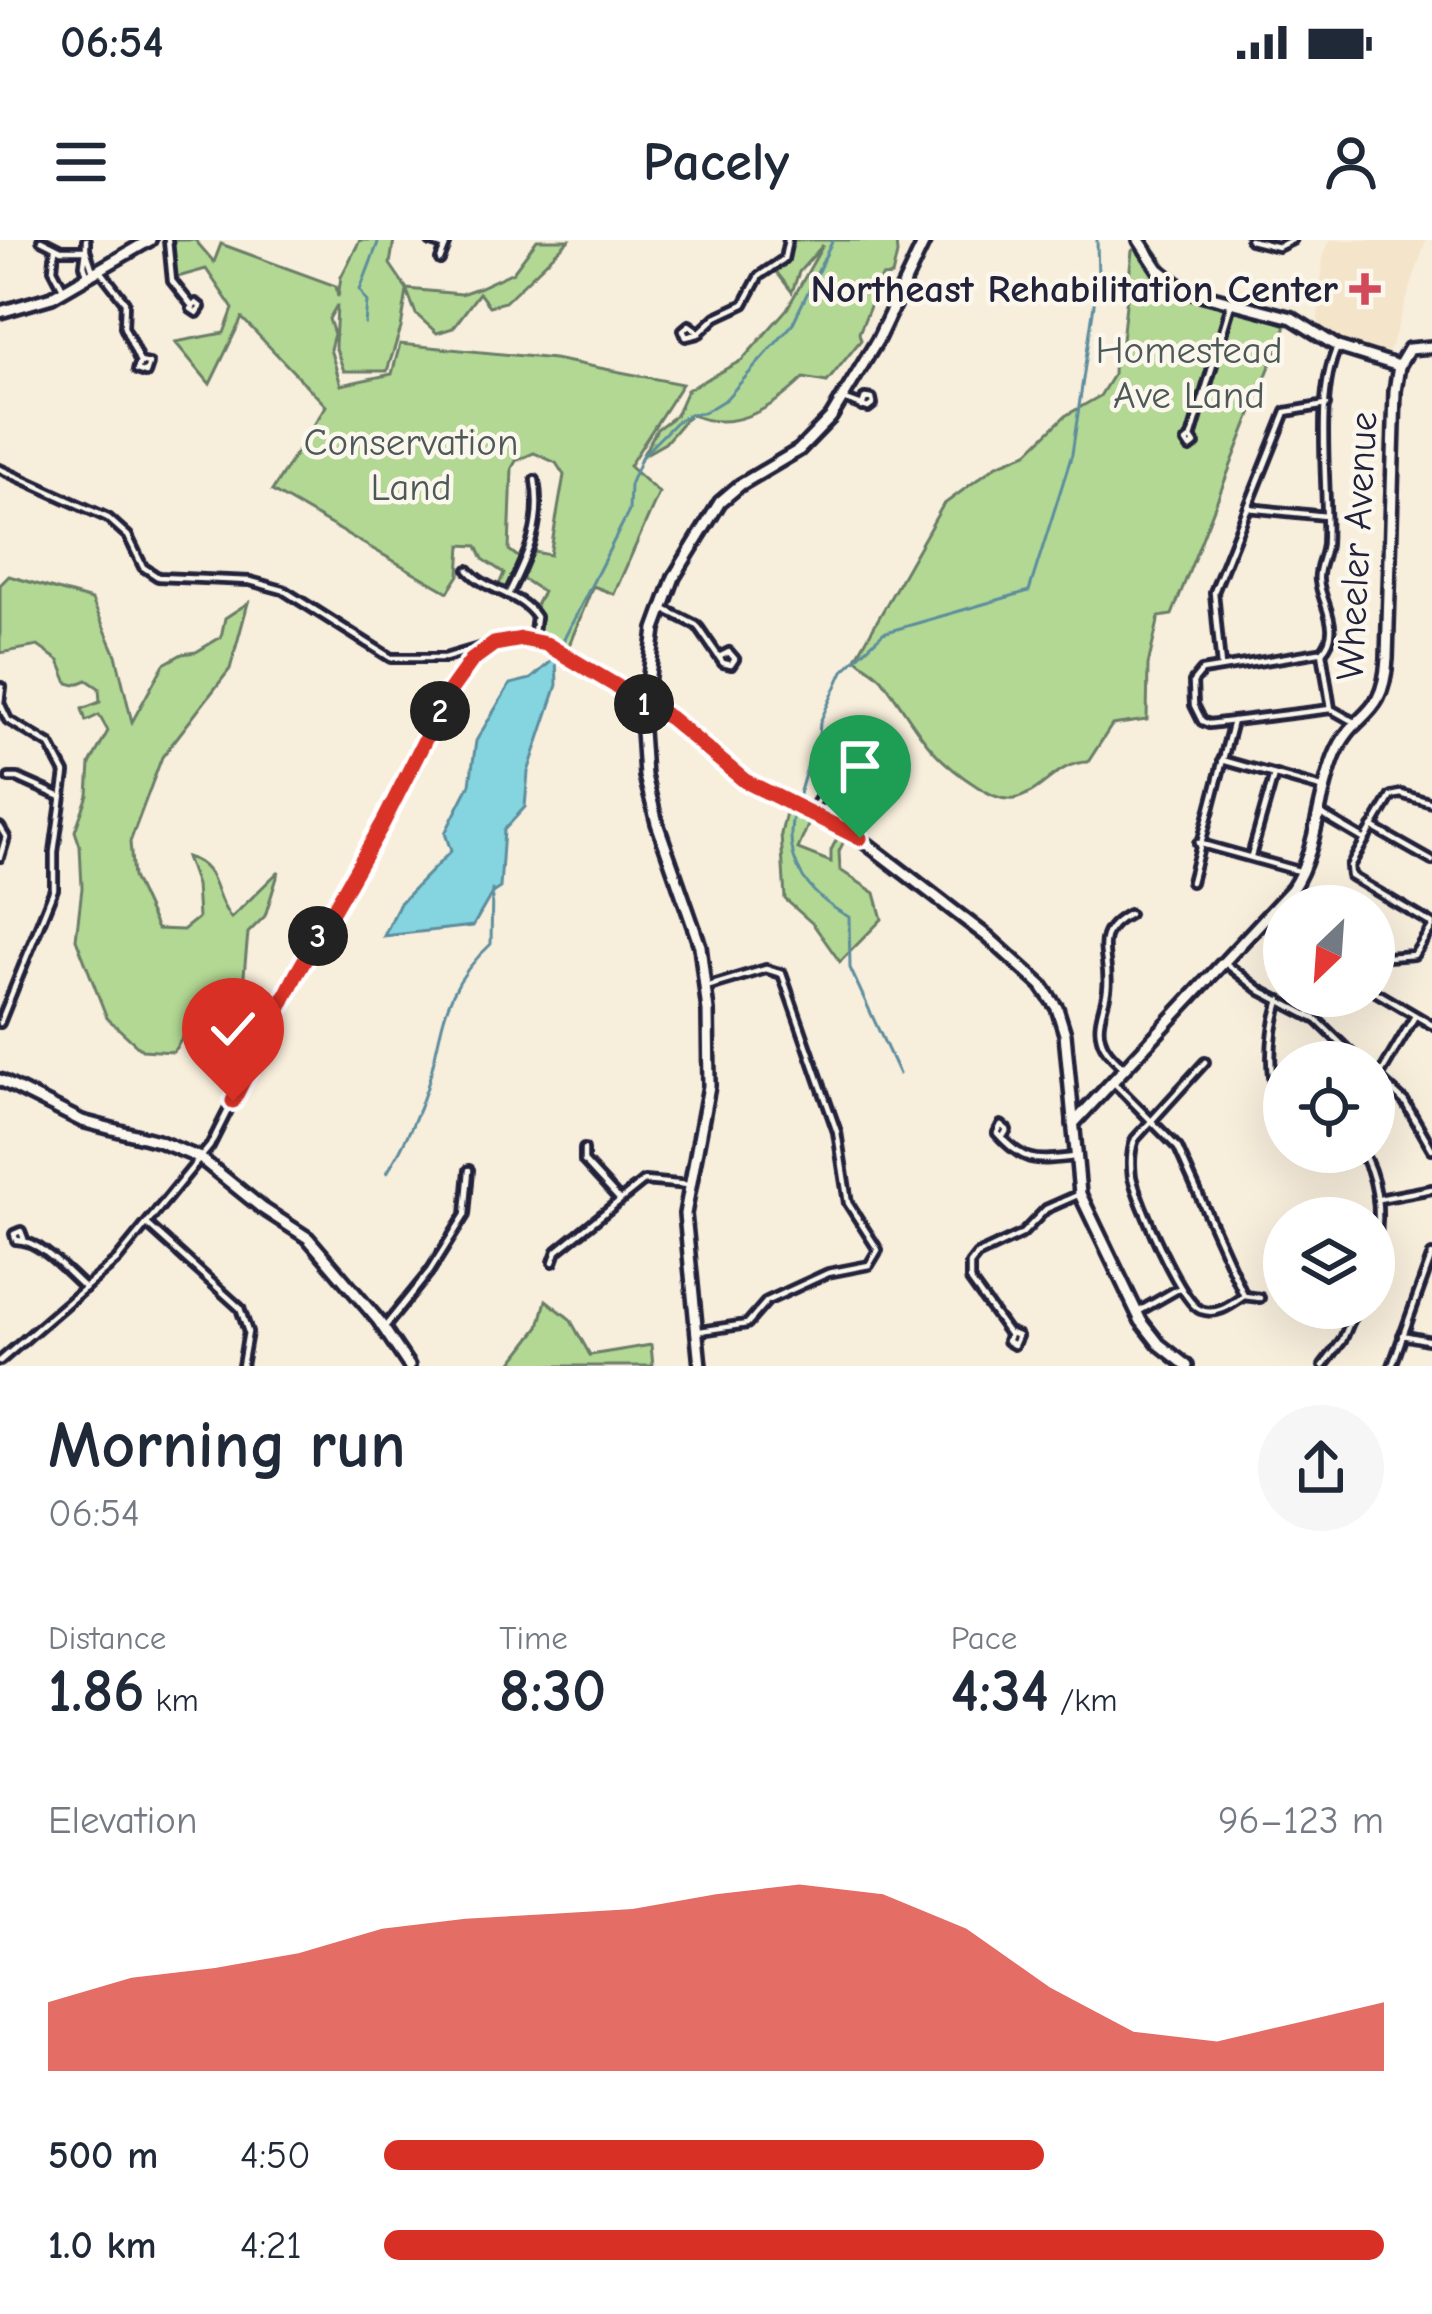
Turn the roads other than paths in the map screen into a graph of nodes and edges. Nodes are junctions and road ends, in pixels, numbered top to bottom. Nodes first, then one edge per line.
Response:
1 (41, 240) edge
2 (86, 240) edge
3 (150, 240) edge
4 (168, 240) edge
5 (788, 240) edge
6 (925, 240) edge
7 (1139, 240) edge
8 (1250, 240) edge
9 (1292, 240) edge
10 (431, 242) edge
11 (446, 243) edge
12 (55, 248) junction
13 (86, 250) junction
14 (440, 260) dead end
15 (94, 274) junction
16 (64, 290) junction
17 (1232, 301) junction
18 (192, 306) dead end
19 (0, 312) edge
20 (700, 332) dead end
21 (1432, 346) edge
22 (1338, 347) junction
23 (1381, 361) junction
24 (140, 362) dead end
25 (1399, 366) junction
26 (1396, 379) junction
27 (843, 398) junction
28 (1326, 405) junction
29 (862, 406) dead end
30 (1192, 438) dead end
31 (0, 469) edge
32 (535, 480) dead end
33 (1246, 508) junction
34 (1326, 515) junction
35 (468, 570) dead end
36 (508, 595) junction
37 (661, 608) junction
38 (533, 640) junction
39 (484, 649) junction
40 (1322, 652) junction
41 (719, 657) dead end
42 (1222, 667) junction
43 (2, 687) edge
44 (645, 704) junction
45 (1331, 709) junction
46 (1233, 721) junction
47 (1358, 724) junction
48 (861, 751) dead end
49 (1222, 760) junction
50 (1274, 775) junction
51 (9, 778) dead end
52 (1325, 789) junction
53 (62, 797) junction
54 (1432, 803) edge
55 (1319, 812) junction
56 (810, 813) junction
57 (1372, 827) junction
58 (3, 830) edge
59 (1365, 840) junction
60 (1198, 843) junction
61 (0, 857) edge
62 (1251, 858) junction
63 (1432, 861) edge
64 (1302, 872) junction
65 (1191, 882) dead end
66 (1292, 885) edge
67 (1129, 914) dead end
68 (1263, 921) edge
69 (1432, 926) edge
70 (1395, 956) edge
71 (1224, 962) junction
72 (706, 987) junction
73 (1263, 991) edge
74 (1395, 1004) edge
75 (1415, 1016) junction
76 (1312, 1017) edge
77 (1431, 1023) edge
78 (0, 1024) edge
79 (1339, 1041) edge
80 (1395, 1046) edge
81 (1205, 1062) dead end
82 (1124, 1068) junction
83 (0, 1080) edge
84 (1112, 1081) junction
85 (1395, 1093) edge
86 (1151, 1118) junction
87 (1073, 1124) junction
88 (1002, 1138) dead end
89 (584, 1149) dead end
90 (1432, 1149) edge
91 (1075, 1157) junction
92 (200, 1158) junction
93 (469, 1170) dead end
94 (688, 1185) junction
95 (1432, 1189) edge
96 (1080, 1194) junction
97 (1395, 1198) edge
98 (619, 1199) junction
99 (147, 1224) junction
100 (24, 1239) dead end
101 (1432, 1255) edge
102 (553, 1262) dead end
103 (1419, 1286) junction
104 (85, 1288) junction
105 (1180, 1288) junction
106 (1432, 1288) edge
107 (1244, 1296) junction
108 (1260, 1298) dead end
109 (1136, 1312) junction
110 (384, 1328) junction
111 (1347, 1329) edge
112 (696, 1332) junction
113 (1009, 1334) dead end
114 (1402, 1335) junction
115 (1432, 1341) edge
116 (0, 1361) edge
117 (1181, 1364) edge
118 (242, 1366) edge
119 (409, 1366) edge
120 (700, 1366) edge
121 (1323, 1366) edge
122 (1392, 1366) edge

1 - 12 street
2 - 13 street
3 - 15 street
4 - 18 street
5 - 20 street
6 - 27 street
7 - 17 street
8 - 9 street
10 - 11 street
11 - 14 street
12 - 13 street
12 - 16 street
13 - 15 street
15 - 16 street
15 - 24 street
16 - 19 street
17 - 22 street
17 - 30 street
21 - 25 street
22 - 23 street
22 - 28 street
23 - 25 street
23 - 26 street
25 - 26 street, Wheeler Avenue
26 - 47 street, Wheeler Avenue
27 - 29 street
27 - 37 street
28 - 33 street
28 - 34 street
31 - 39 street
32 - 36 street
33 - 34 street
33 - 42 street
34 - 40 street
35 - 36 street
36 - 38 street
37 - 41 street
37 - 44 street
38 - 39 street
38 - 44 street
39 - 92 street
40 - 42 street
40 - 45 street
42 - 46 street
43 - 53 street
44 - 56 street
44 - 72 street
45 - 46 street
45 - 47 street
46 - 49 street
47 - 52 street, Wheeler Avenue
48 - 56 street
49 - 50 street
49 - 60 street
50 - 52 street
50 - 62 street
51 - 53 street
52 - 55 street, Wheeler Avenue
53 - 78 street
54 - 57 street
55 - 59 street
55 - 64 street, Wheeler Avenue
56 - 87 street
57 - 59 street
57 - 63 street
58 - 61 street
59 - 69 street
60 - 62 street
60 - 65 street
62 - 64 street
64 - 66 street, Wheeler Avenue
67 - 82 street
68 - 71 street, Wheeler Avenue
69 - 70 street
71 - 73 street
71 - 82 street, Wheeler Avenue
72 - 94 street
72 - 112 street
74 - 75 street
75 - 77 street
75 - 80 street
76 - 79 street
81 - 86 street
82 - 84 street, Wheeler Avenue
83 - 92 street
84 - 86 street
84 - 87 street, Wheeler Avenue
85 - 90 street
86 - 105 street
86 - 107 street
87 - 91 street
88 - 91 street
89 - 98 street
91 - 96 street
92 - 99 street
92 - 110 street
93 - 110 street
94 - 98 street
94 - 112 street
95 - 97 street
96 - 109 street
96 - 113 street
98 - 102 street
99 - 104 street
99 - 118 street
100 - 104 street
101 - 103 street
103 - 106 street
103 - 114 street
104 - 116 street
105 - 107 street
105 - 109 street
107 - 108 street
109 - 117 street
110 - 119 street
111 - 121 street
112 - 120 street
114 - 115 street
114 - 122 street

